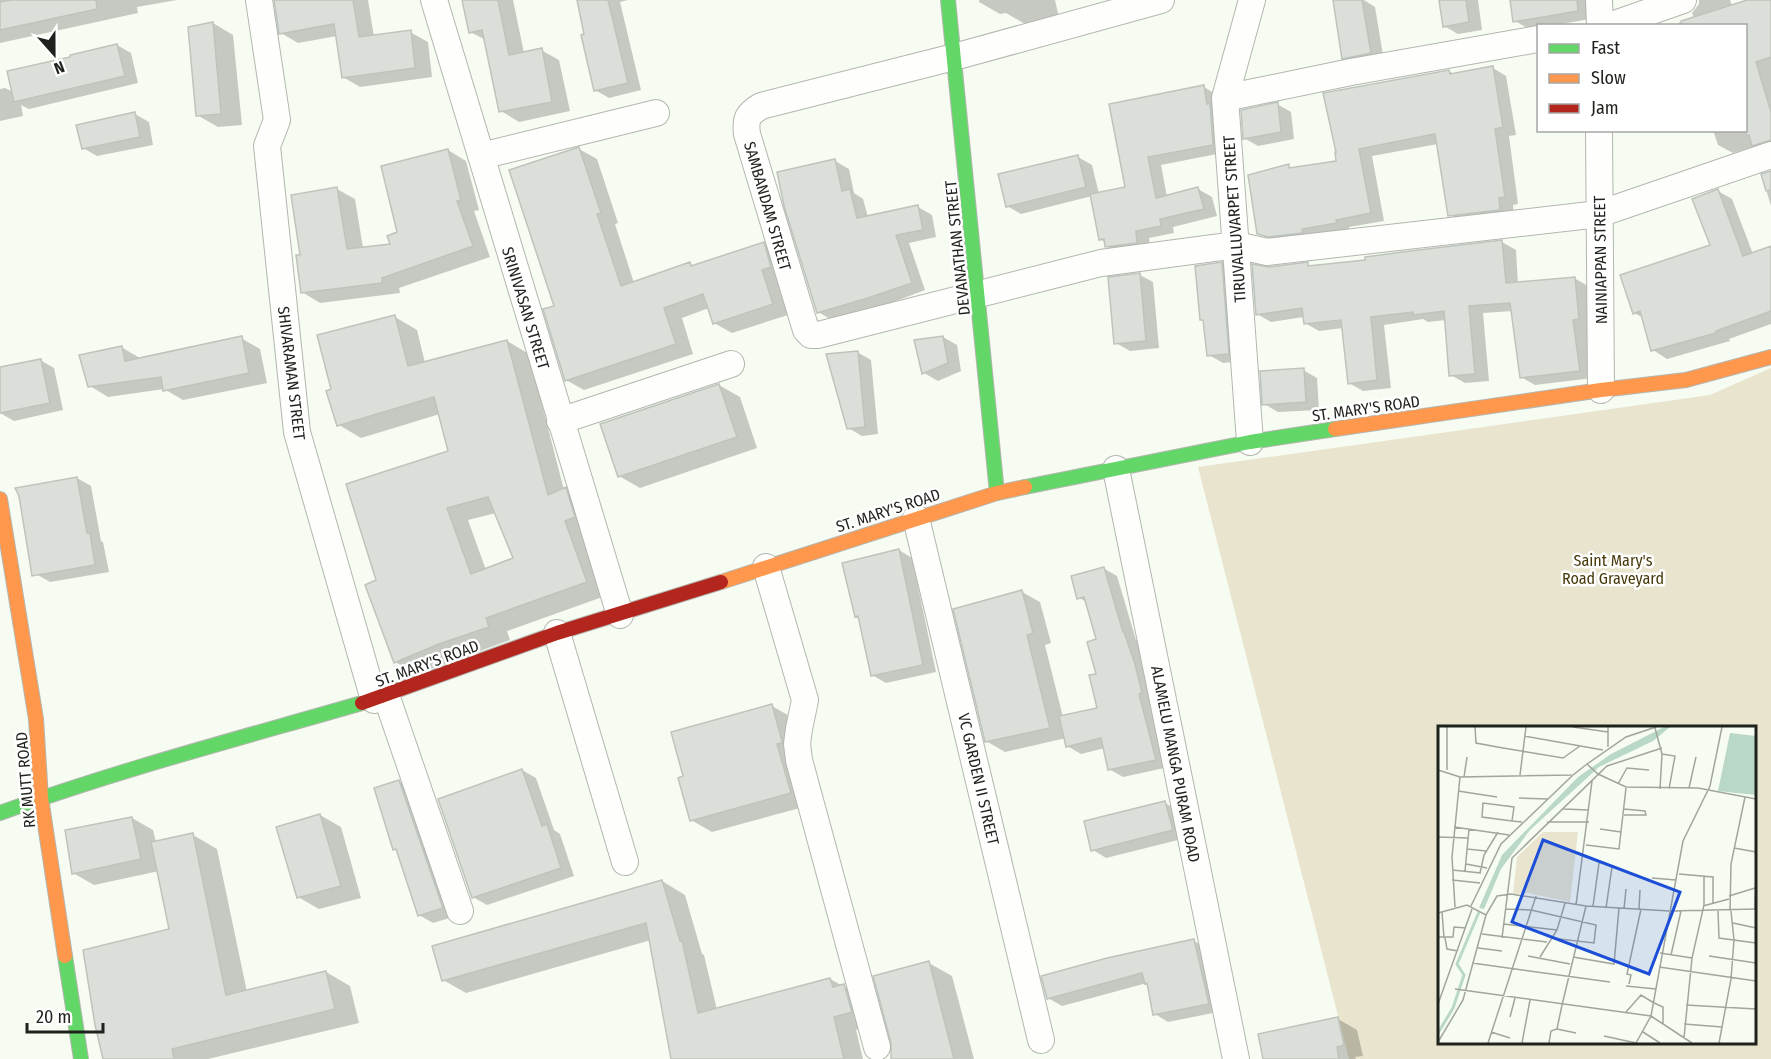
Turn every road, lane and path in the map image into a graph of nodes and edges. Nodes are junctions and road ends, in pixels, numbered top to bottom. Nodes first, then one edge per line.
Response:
1 (259, 0) edge
2 (434, 0) edge
3 (948, 0) edge
4 (1161, 0) edge
5 (1252, 0) edge
6 (1599, 0) edge
7 (1683, 0) edge
8 (1600, 24) edge
9 (1615, 24) edge
10 (1537, 39) edge
11 (954, 57) junction
12 (1225, 98) junction
13 (656, 113) dead end
14 (1599, 132) edge
15 (1771, 155) edge
16 (481, 156) junction
17 (1599, 214) junction
18 (1236, 244) junction
19 (978, 293) junction
20 (1771, 357) edge
21 (730, 364) dead end
22 (1601, 390) junction
23 (560, 421) junction
24 (1250, 442) junction
25 (1116, 469) junction
26 (997, 493) junction
27 (0, 499) edge
28 (916, 518) junction
29 (766, 567) junction
30 (620, 615) junction
31 (557, 633) junction
32 (380, 697) junction
33 (41, 798) junction
34 (0, 813) edge
35 (625, 862) dead end
36 (460, 911) dead end
37 (1041, 1040) dead end
38 (877, 1047) dead end
39 (81, 1059) edge
40 (1236, 1059) edge

1 - 32 street, SHIVARAMAN STREET
2 - 16 street, SRINIVASAN STREET
3 - 11 main road, DEVANATHAN STREET
4 - 11 street
5 - 12 street, TIRUVALLUVARPET STREET
6 - 8 street
7 - 9 street
10 - 12 street
11 - 19 main road, DEVANATHAN STREET
11 - 19 street, SAMBANDAM STREET
12 - 18 street, TIRUVALLUVARPET STREET
13 - 16 street
14 - 17 street, NAINIAPPAN STREET
15 - 17 street
16 - 23 street, SRINIVASAN STREET
17 - 18 street
17 - 22 street, NAINIAPPAN STREET
18 - 19 street
18 - 24 street, TIRUVALLUVARPET STREET
19 - 26 main road, DEVANATHAN STREET
20 - 22 main road, ST. MARY'S ROAD
21 - 23 street
22 - 24 main road, ST. MARY'S ROAD
23 - 30 street, SRINIVASAN STREET
24 - 25 main road, ST. MARY'S ROAD
25 - 26 main road, ST. MARY'S ROAD
25 - 40 street, ALAMELU MANGA PURAM ROAD
26 - 28 main road, ST. MARY'S ROAD
27 - 33 main road, RK MUTT ROAD
28 - 29 main road, ST. MARY'S ROAD
28 - 37 street, VC GARDEN II STREET
29 - 30 main road, ST. MARY'S ROAD
29 - 38 street
30 - 31 main road, ST. MARY'S ROAD
31 - 32 main road, ST. MARY'S ROAD
31 - 35 street
32 - 33 main road, ST. MARY'S ROAD
32 - 36 street, SHIVARAMAN STREET
33 - 34 main road, ST. MARY'S ROAD
33 - 39 main road, RK MUTT ROAD

